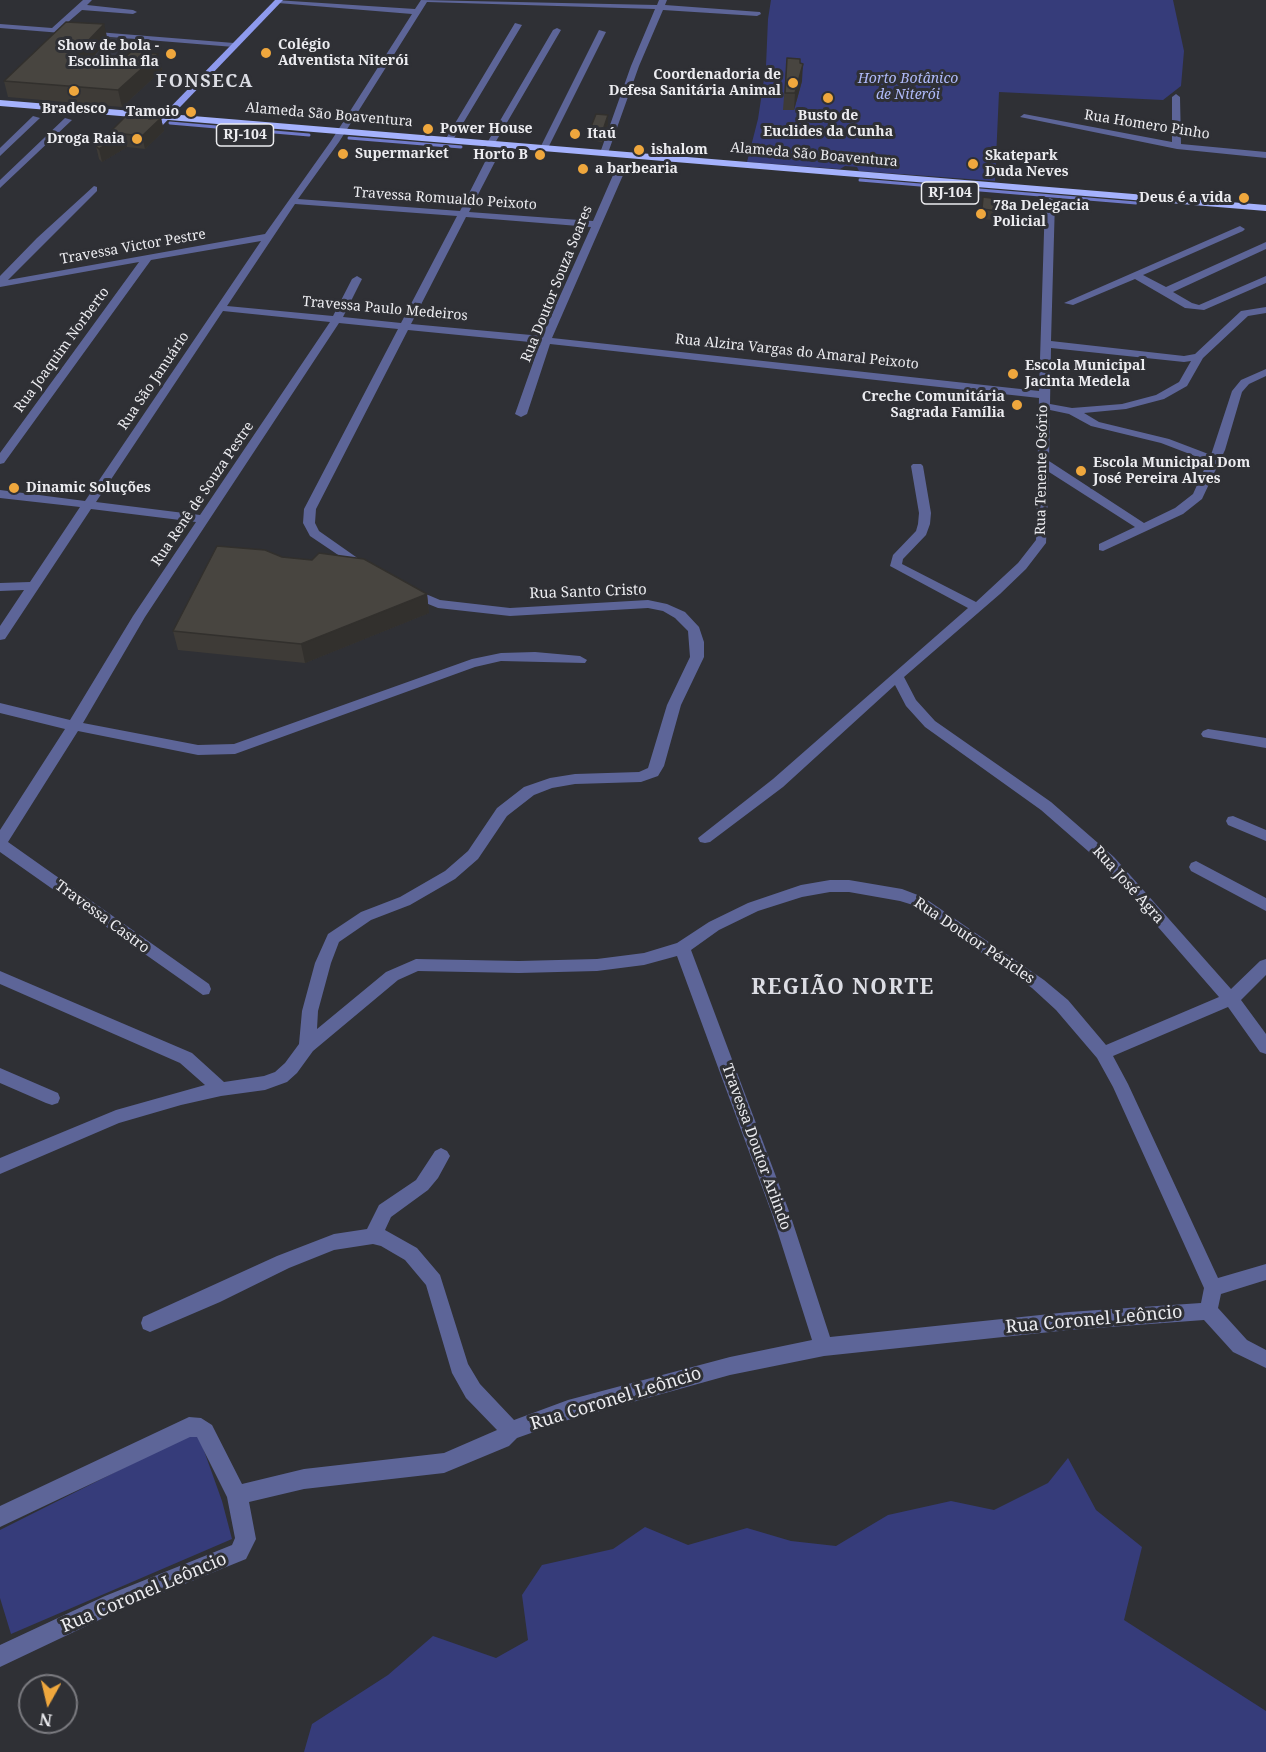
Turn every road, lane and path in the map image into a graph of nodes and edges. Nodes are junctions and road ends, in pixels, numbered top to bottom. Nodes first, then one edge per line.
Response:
1 (88, 0) edge
2 (278, 0) edge
3 (425, 0) edge
4 (733, 0) edge
5 (532, 2) edge
6 (585, 2) edge
7 (661, 4) edge
8 (80, 7) junction
9 (134, 12) dead end
10 (418, 12) junction
11 (729, 12) junction
12 (757, 14) dead end
13 (518, 25) dead end
14 (0, 26) edge
15 (54, 30) junction
16 (556, 30) dead end
17 (602, 32) dead end
18 (234, 45) junction
19 (1176, 97) dead end
20 (0, 103) edge
21 (18, 116) dead end
22 (165, 117) junction
23 (1024, 117) dead end
24 (36, 118) junction
25 (68, 120) junction
26 (155, 128) junction
27 (342, 131) junction
28 (449, 140) junction
29 (335, 142) junction
30 (491, 143) junction
31 (1177, 146) junction
32 (544, 148) junction
33 (0, 153) edge
34 (604, 153) junction
35 (1266, 155) edge
36 (493, 156) junction
37 (622, 166) junction
38 (0, 185) edge
39 (94, 189) dead end
40 (292, 201) junction
41 (1050, 201) junction
42 (1266, 208) edge
43 (463, 213) junction
44 (1266, 219) edge
45 (596, 224) junction
46 (1240, 229) dead end
47 (270, 236) junction
48 (1266, 245) edge
49 (148, 257) junction
50 (1135, 274) junction
51 (357, 279) dead end
52 (1266, 279) edge
53 (0, 283) edge
54 (1166, 291) junction
55 (1069, 303) dead end
56 (221, 308) junction
57 (1266, 310) edge
58 (336, 320) junction
59 (406, 326) junction
60 (546, 340) junction
61 (1046, 344) junction
62 (1199, 356) junction
63 (1266, 372) edge
64 (1044, 400) junction
65 (1072, 411) junction
66 (521, 414) dead end
67 (1215, 460) junction
68 (0, 461) edge
69 (1042, 462) junction
70 (917, 466) dead end
71 (0, 494) edge
72 (90, 504) junction
73 (205, 519) junction
74 (1144, 528) junction
75 (1103, 547) dead end
76 (378, 577) edge
77 (33, 586) junction
78 (0, 587) edge
79 (397, 587) edge
80 (976, 608) junction
81 (0, 636) edge
82 (580, 660) dead end
83 (897, 676) junction
84 (0, 708) edge
85 (74, 726) junction
86 (1208, 734) dead end
87 (1266, 742) edge
88 (1233, 821) dead end
89 (1266, 836) edge
90 (705, 838) dead end
91 (0, 843) edge
92 (1196, 867) dead end
93 (1266, 905) edge
94 (682, 948) junction
95 (1266, 964) edge
96 (0, 977) edge
97 (203, 989) dead end
98 (1231, 999) junction
99 (307, 1046) junction
100 (1266, 1047) edge
101 (1103, 1053) junction
102 (0, 1076) edge
103 (220, 1089) junction
104 (52, 1098) dead end
105 (441, 1156) dead end
106 (0, 1166) edge
107 (373, 1236) junction
108 (1266, 1272) edge
109 (1213, 1288) junction
110 (1208, 1311) junction
111 (150, 1323) dead end
112 (824, 1347) junction
113 (1266, 1359) edge
114 (511, 1431) junction
115 (237, 1495) junction
116 (0, 1517) edge
117 (0, 1655) edge

1 - 8 street
2 - 10 street
2 - 18 main road
3 - 5 street
3 - 10 street, Rua São Januário
4 - 11 street
5 - 6 street
6 - 7 street
7 - 11 street
7 - 34 street
8 - 9 street
8 - 15 street
10 - 27 street, Rua São Januário
11 - 12 street
13 - 28 street
14 - 15 street
15 - 18 street
16 - 30 street
17 - 32 street
18 - 22 main road
19 - 31 street
20 - 22 highway, Alameda São Boaventura / RJ-104
21 - 24 highway, Alameda São Boaventura / RJ-104
22 - 26 main road
22 - 27 highway, Alameda São Boaventura / RJ-104
23 - 31 street, Rua Homero Pinho
24 - 25 highway, Alameda São Boaventura / RJ-104
24 - 33 street
25 - 26 highway, Alameda São Boaventura / RJ-104
25 - 38 street
26 - 29 highway, Alameda São Boaventura / RJ-104
27 - 28 highway, Alameda São Boaventura / RJ-104
27 - 29 street, Rua São Januário
28 - 30 highway, Alameda São Boaventura / RJ-104
29 - 36 highway, Alameda São Boaventura / RJ-104
29 - 40 street, Rua São Januário
30 - 32 highway, Alameda São Boaventura / RJ-104
31 - 35 street, Rua Homero Pinho
32 - 34 highway, Alameda São Boaventura / RJ-104
34 - 42 highway, Alameda São Boaventura / RJ-104
36 - 37 highway, Alameda São Boaventura / RJ-104
36 - 43 street
37 - 41 highway, Alameda São Boaventura / RJ-104
37 - 45 street, Rua Doutor Souza Soares
39 - 53 street
40 - 43 street, Travessa Romualdo Peixoto
40 - 47 street, Rua São Januário
41 - 44 highway, Alameda São Boaventura / RJ-104
41 - 61 street, Rua Tenente Osório
43 - 45 street, Travessa Romualdo Peixoto
43 - 59 street
45 - 60 street, Rua Doutor Souza Soares
46 - 50 street
47 - 49 street, Travessa Victor Pestre
47 - 56 street, Rua São Januário
48 - 54 street
49 - 53 street, Travessa Victor Pestre
49 - 68 street, Rua Joaquim Norberto
50 - 54 street
50 - 55 street
51 - 58 street, Rua Renê de Souza Pestre
52 - 54 street
56 - 58 street, Travessa Paulo Medeiros
56 - 72 street, Rua São Januário
57 - 62 street
58 - 59 street, Travessa Paulo Medeiros
58 - 73 street, Rua Renê de Souza Pestre
59 - 60 street, Travessa Paulo Medeiros
59 - 76 street
60 - 64 street, Rua Alzira Vargas do Amaral Peixoto
60 - 66 street, Rua Doutor Souza Soares
61 - 62 street
61 - 64 street, Rua Tenente Osório
62 - 65 street
63 - 67 street
64 - 65 street, Rua Alzira Vargas do Amaral Peixoto
64 - 69 street, Rua Tenente Osório
65 - 67 street
67 - 74 street
69 - 74 street
69 - 80 street, Rua Tenente Osório
70 - 80 street
71 - 72 street
72 - 73 street
72 - 77 street, Rua São Januário
73 - 85 street, Rua Renê de Souza Pestre
74 - 75 street
77 - 78 street
77 - 81 street, Rua São Januário
79 - 99 street, Rua Santo Cristo
80 - 83 street, Rua Tenente Osório
82 - 85 street
83 - 90 street, Rua Tenente Osório
83 - 98 street, Rua José Agra
84 - 85 street
85 - 91 street, Rua Renê de Souza Pestre
86 - 87 street
88 - 89 street
91 - 97 street, Travessa Castro
92 - 93 street
94 - 99 street, Rua Doutor Péricles
94 - 101 street, Rua Doutor Péricles
94 - 112 street, Travessa Doutor Arlindo
95 - 98 street
96 - 103 street
98 - 100 street, Rua José Agra
98 - 101 street
99 - 103 street, Rua Doutor Péricles
101 - 109 street, Rua Doutor Péricles
102 - 104 street
103 - 106 street, Rua Doutor Péricles
105 - 107 street
107 - 111 street
107 - 114 street
108 - 109 street
109 - 110 street
110 - 112 street, Rua Coronel Leôncio
110 - 113 street
112 - 114 street, Rua Coronel Leôncio
114 - 115 street, Rua Coronel Leôncio
115 - 116 street
115 - 117 street, Rua Coronel Leôncio

